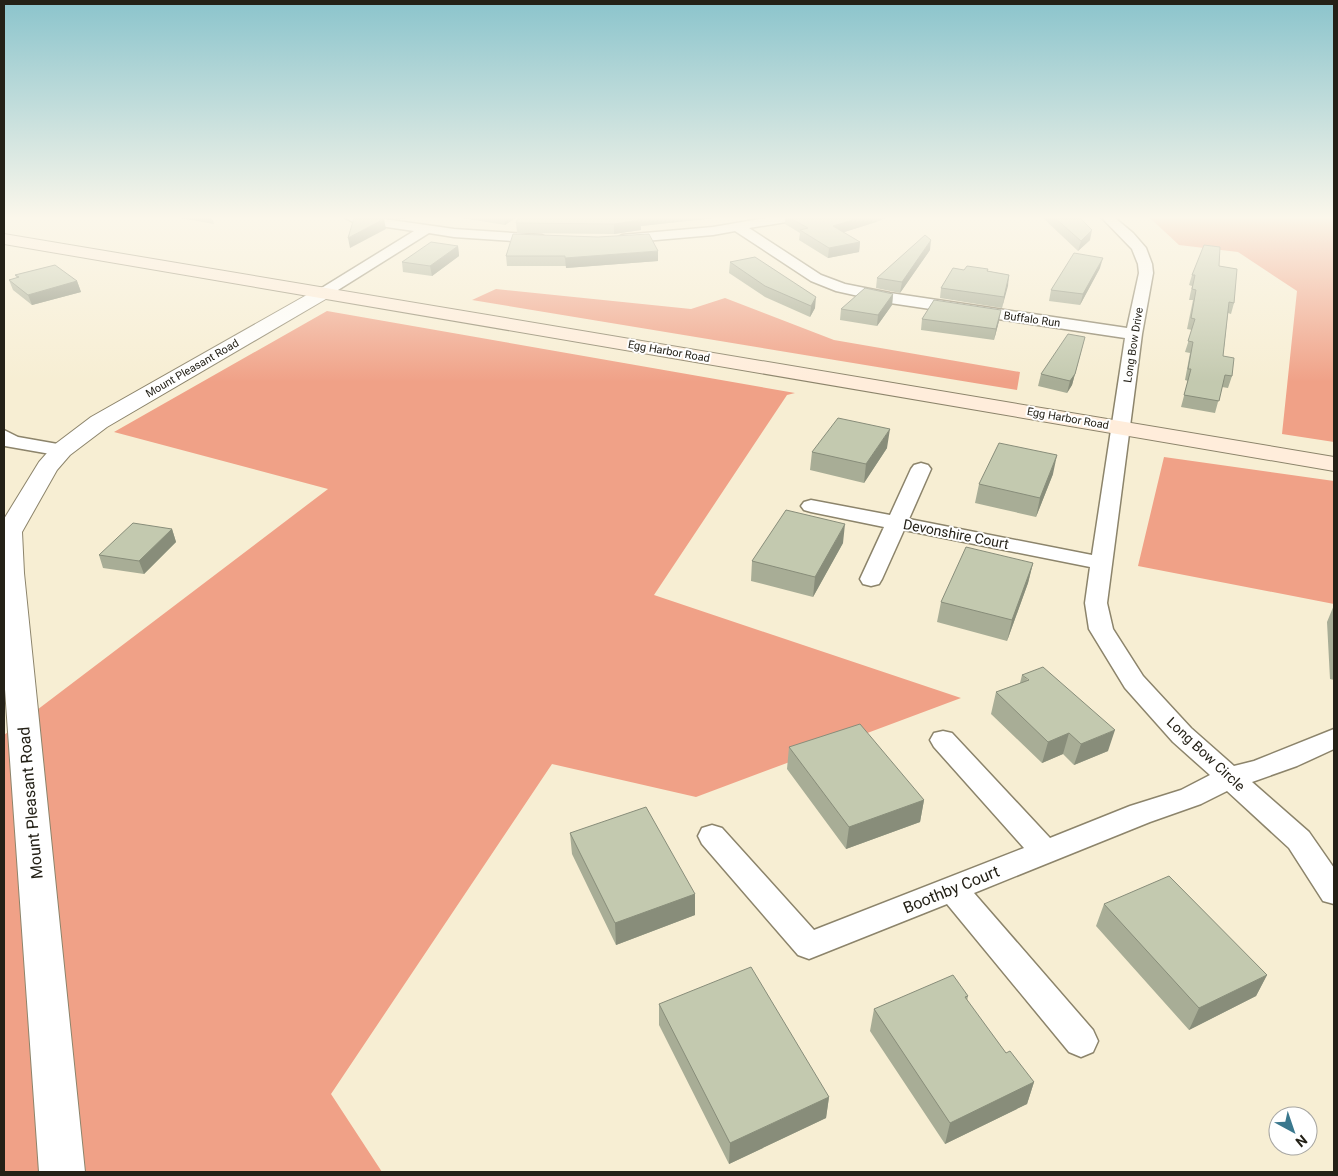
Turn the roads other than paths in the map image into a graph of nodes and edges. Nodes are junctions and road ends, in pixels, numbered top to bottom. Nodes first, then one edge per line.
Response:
1 (209, 273) edge
2 (355, 273) edge
3 (808, 273) edge
4 (1146, 273) edge
5 (325, 292) junction
6 (1134, 334) junction
7 (1120, 427) junction
8 (4, 436) edge
9 (62, 450) junction
10 (1334, 464) edge
11 (921, 469) dead end
12 (811, 506) dead end
13 (897, 523) junction
14 (1101, 563) junction
15 (871, 579) dead end
16 (1334, 738) edge
17 (943, 740) dead end
18 (1230, 777) junction
19 (712, 836) dead end
20 (1045, 852) junction
21 (952, 888) junction
22 (1334, 892) edge
23 (1081, 1042) dead end
24 (62, 1172) edge

1 - 5 main road, Egg Harbor Road
2 - 5 street
3 - 6 street, Buffalo Run
4 - 6 street, Long Bow Drive
5 - 7 main road, Egg Harbor Road
5 - 9 street, Mount Pleasant Road
6 - 7 street, Long Bow Drive
7 - 10 main road, Egg Harbor Road
7 - 14 street, Long Bow Circle
8 - 9 street
9 - 24 street, Mount Pleasant Road
11 - 13 street
12 - 13 street, Devonshire Court
13 - 14 street, Devonshire Court
13 - 15 street
14 - 18 street, Long Bow Circle
16 - 18 street, Boothby Court
17 - 20 street
18 - 20 street, Boothby Court
18 - 22 street, Long Bow Circle
19 - 21 street, Boothby Court
20 - 21 street, Boothby Court
21 - 23 street

